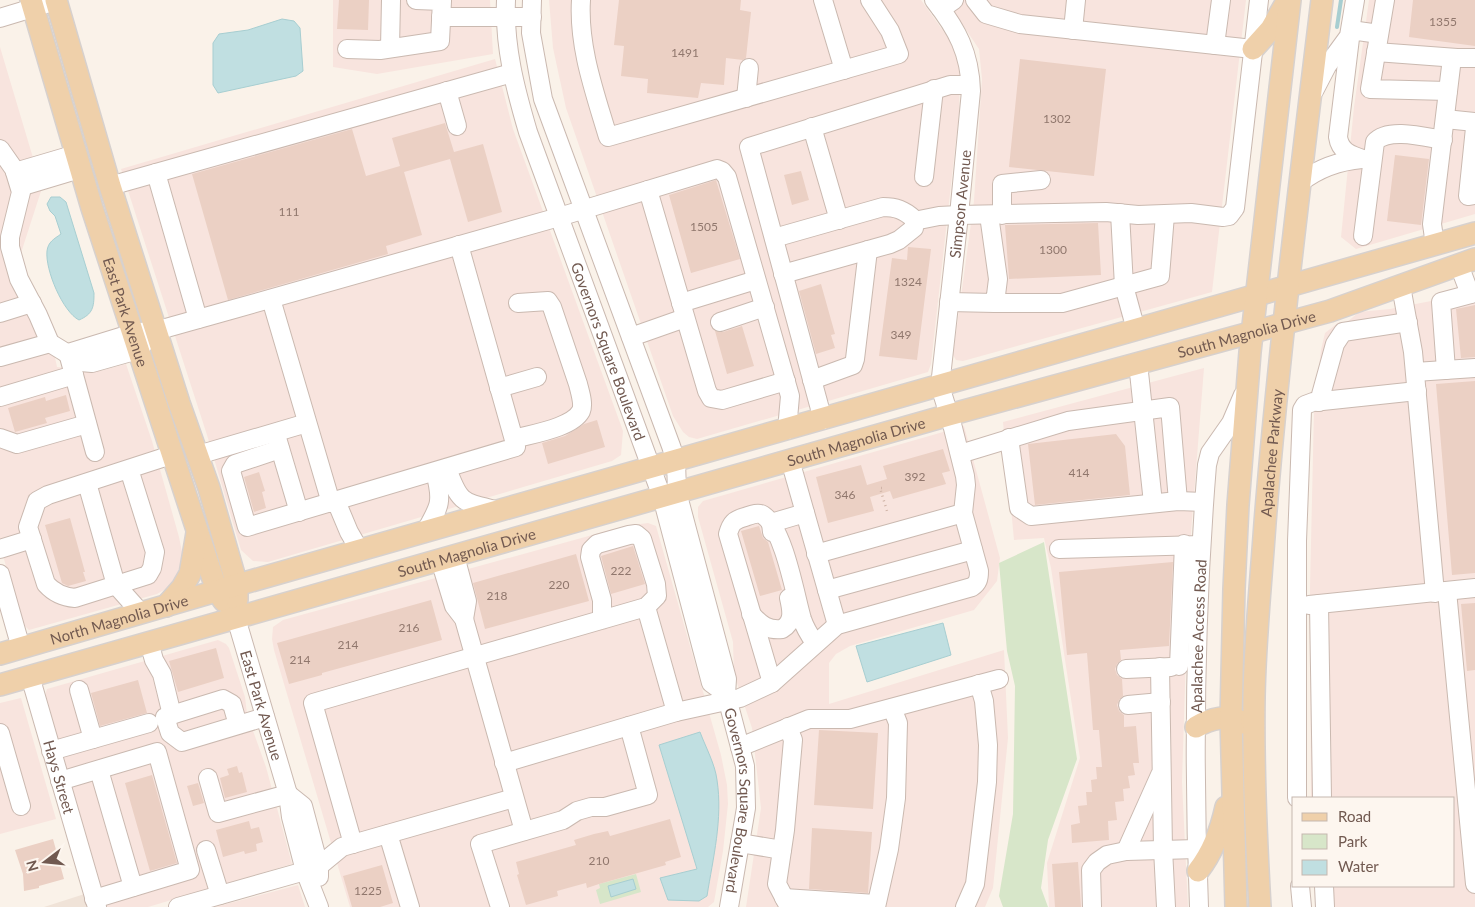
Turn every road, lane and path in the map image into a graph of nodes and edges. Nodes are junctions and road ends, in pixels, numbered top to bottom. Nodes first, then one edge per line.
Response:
1 (391, 0) edge
2 (416, 0) edge
3 (581, 0) edge
4 (823, 0) edge
5 (870, 0) edge
6 (975, 0) edge
7 (1076, 0) edge
8 (1221, 0) edge
9 (1259, 0) edge
10 (1289, 0) edge
11 (1322, 0) edge
12 (1355, 0) edge
13 (1385, 0) edge
14 (56, 1) edge
15 (943, 3) edge
16 (33, 4) edge
17 (506, 8) edge
18 (532, 8) edge
19 (441, 17) junction
20 (0, 18) edge
21 (1073, 30) junction
22 (1351, 30) junction
23 (1379, 34) junction
24 (1215, 45) junction
25 (390, 48) junction
26 (347, 49) dead end
27 (1253, 49) junction
28 (1376, 52) junction
29 (1452, 58) junction
30 (1475, 58) edge
31 (749, 68) dead end
32 (844, 70) junction
33 (512, 73) junction
34 (970, 86) junction
35 (934, 90) junction
36 (447, 91) junction
37 (1448, 91) junction
38 (746, 98) junction
39 (1310, 98) junction
40 (1445, 119) junction
41 (1475, 122) edge
42 (457, 126) dead end
43 (812, 127) junction
44 (1475, 128) edge
45 (1443, 140) junction
46 (0, 149) edge
47 (1367, 159) junction
48 (78, 161) junction
49 (156, 173) junction
50 (924, 177) dead end
51 (18, 180) junction
52 (1041, 180) dead end
53 (1301, 182) junction
54 (110, 186) junction
55 (648, 190) junction
56 (1475, 196) edge
57 (584, 209) junction
58 (1120, 213) junction
59 (959, 215) junction
60 (996, 215) junction
61 (1165, 215) junction
62 (559, 217) junction
63 (839, 220) junction
64 (914, 221) junction
65 (1475, 233) edge
66 (1363, 236) dead end
67 (774, 238) junction
68 (459, 245) junction
69 (1435, 245) junction
70 (868, 250) junction
71 (1467, 262) edge
72 (7, 266) edge
73 (783, 274) junction
74 (756, 280) junction
75 (1124, 286) junction
76 (1289, 286) junction
77 (1402, 286) junction
78 (1472, 293) edge
79 (1258, 296) junction
80 (270, 299) junction
81 (949, 302) junction
82 (995, 302) junction
83 (32, 303) junction
84 (518, 303) dead end
85 (764, 307) junction
86 (683, 310) junction
87 (0, 313) edge
88 (198, 320) junction
89 (720, 322) dead end
90 (1408, 322) junction
91 (1285, 323) junction
92 (1136, 330) junction
93 (156, 331) junction
94 (1253, 332) junction
95 (631, 337) junction
96 (135, 341) junction
97 (50, 342) junction
98 (68, 353) junction
99 (0, 357) edge
100 (1138, 363) junction
101 (1475, 368) edge
102 (1446, 370) junction
103 (1415, 372) junction
104 (74, 375) junction
105 (1248, 375) junction
106 (537, 376) dead end
107 (812, 380) junction
108 (786, 381) junction
109 (940, 386) junction
110 (499, 388) junction
111 (1417, 391) junction
112 (0, 397) edge
113 (1319, 402) junction
114 (1144, 411) junction
115 (949, 415) junction
116 (823, 420) junction
117 (307, 423) junction
118 (87, 424) junction
119 (787, 430) junction
120 (0, 438) edge
121 (1010, 438) junction
122 (514, 439) junction
123 (278, 441) junction
124 (95, 452) dead end
125 (960, 454) junction
126 (172, 455) junction
127 (198, 455) junction
128 (790, 460) junction
129 (676, 461) junction
130 (651, 468) junction
131 (130, 469) junction
132 (441, 470) junction
133 (87, 483) junction
134 (882, 488) dead end
135 (670, 494) junction
136 (1178, 501) junction
137 (334, 502) junction
138 (1204, 502) junction
139 (1153, 503) junction
140 (500, 511) junction
141 (887, 511) dead end
142 (299, 512) junction
143 (963, 512) junction
144 (805, 513) junction
145 (771, 523) junction
146 (197, 530) junction
147 (425, 532) junction
148 (32, 539) junction
149 (1193, 544) junction
150 (0, 549) edge
151 (1059, 549) dead end
152 (973, 550) junction
153 (360, 551) junction
154 (816, 554) junction
155 (448, 558) junction
156 (0, 574) edge
157 (116, 585) junction
158 (227, 588) junction
159 (1475, 588) edge
160 (827, 590) junction
161 (1441, 592) junction
162 (1319, 604) junction
163 (166, 606) junction
164 (1297, 606) junction
165 (646, 607) junction
166 (141, 613) junction
167 (751, 614) junction
168 (236, 618) junction
169 (602, 620) junction
170 (803, 620) junction
171 (836, 626) junction
172 (1319, 628) junction
173 (1296, 629) junction
174 (756, 631) junction
175 (149, 642) junction
176 (815, 644) junction
177 (21, 648) junction
178 (0, 654) edge
179 (474, 656) junction
180 (1320, 660) junction
181 (1296, 661) junction
182 (1179, 666) junction
183 (1197, 666) junction
184 (1160, 667) junction
185 (1126, 669) dead end
186 (30, 676) junction
187 (999, 678) dead end
188 (772, 683) junction
189 (979, 684) junction
190 (0, 685) edge
191 (79, 690) dead end
192 (727, 698) junction
193 (1161, 702) junction
194 (1128, 706) dead end
195 (892, 708) junction
196 (1296, 711) junction
197 (1320, 711) junction
198 (676, 712) junction
199 (172, 714) junction
200 (265, 717) junction
201 (1231, 718) junction
202 (148, 723) dead end
203 (238, 725) junction
204 (628, 726) junction
205 (788, 727) junction
206 (1196, 727) junction
207 (0, 733) edge
208 (1321, 737) junction
209 (1297, 738) junction
210 (92, 739) junction
211 (1254, 745) junction
212 (740, 747) junction
213 (51, 751) junction
214 (504, 763) junction
215 (1321, 768) junction
216 (99, 770) junction
217 (1162, 770) junction
218 (1297, 770) junction
219 (1232, 777) junction
220 (208, 778) dead end
221 (60, 781) junction
222 (288, 794) junction
223 (1322, 794) edge
224 (1297, 795) edge
225 (514, 798) junction
226 (21, 806) dead end
227 (524, 831) junction
228 (388, 834) junction
229 (312, 841) junction
230 (740, 843) junction
231 (348, 845) junction
232 (1163, 849) junction
233 (1197, 849) junction
234 (206, 850) dead end
235 (782, 850) junction
236 (1126, 851) junction
237 (312, 868) junction
238 (1198, 871) junction
239 (1475, 884) edge
240 (133, 887) junction
241 (1300, 887) edge
242 (1324, 887) edge
243 (220, 895) junction
244 (95, 903) edge
245 (786, 903) edge
246 (318, 904) edge
247 (876, 906) edge
248 (178, 907) edge
249 (410, 907) edge
250 (500, 907) edge
251 (729, 907) edge
252 (965, 907) edge
253 (1092, 907) edge
254 (1166, 907) edge
255 (1199, 907) edge
256 (1236, 907) edge
257 (1260, 907) edge
258 (1302, 907) edge
259 (1325, 907) edge

1 - 25 street
2 - 19 street
3 - 38 street
4 - 32 street
5 - 32 street
6 - 21 street
7 - 21 street
8 - 24 street
9 - 27 street
10 - 27 main road
10 - 79 main road, Apalachee Parkway
11 - 39 main road, Apalachee Parkway
12 - 22 street
13 - 23 street
14 - 16 street
14 - 54 main road, East Park Avenue
15 - 34 street, Simpson Avenue
16 - 20 street
16 - 48 main road, East Park Avenue
17 - 18 street
17 - 19 street
17 - 33 street, Governors Square Boulevard
18 - 57 street, Governors Square Boulevard
19 - 25 street
21 - 24 street
22 - 23 street
22 - 39 street
22 - 47 street
23 - 28 street
24 - 27 street
25 - 26 street
27 - 61 street
28 - 29 street
28 - 37 street
29 - 30 street
29 - 37 street
31 - 38 street
32 - 38 street
33 - 36 street
33 - 62 street, Governors Square Boulevard
34 - 35 street
34 - 59 street, Simpson Avenue
35 - 43 street
35 - 50 street
36 - 42 street
36 - 49 street
37 - 40 street
39 - 53 main road, Apalachee Parkway
40 - 41 street
40 - 45 street
43 - 63 street
43 - 67 street
44 - 56 street
45 - 47 street
45 - 69 street
46 - 51 street
47 - 53 street
47 - 66 street
48 - 51 street
48 - 96 main road, East Park Avenue
49 - 54 street
49 - 88 street
51 - 72 street
52 - 60 street
53 - 76 main road, Apalachee Parkway
54 - 93 main road, East Park Avenue
55 - 57 street
55 - 74 street
55 - 86 street
57 - 62 street
57 - 95 street, Governors Square Boulevard
58 - 60 street
58 - 61 street
58 - 75 street
59 - 60 street
59 - 64 street
59 - 81 street, Simpson Avenue
60 - 82 street
61 - 75 street
62 - 68 street
62 - 130 street, Governors Square Boulevard
63 - 64 street
63 - 67 street
64 - 70 street
65 - 69 main road, South Magnolia Drive
67 - 73 street
68 - 80 street
68 - 110 street
69 - 76 main road, South Magnolia Drive
70 - 73 street
70 - 107 street
71 - 77 main road, South Magnolia Drive
71 - 78 street
72 - 83 street
73 - 107 street
74 - 85 street
74 - 86 street
75 - 82 street
75 - 92 street
76 - 79 main road, South Magnolia Drive
76 - 91 main road, Apalachee Parkway
77 - 90 street
77 - 91 main road, South Magnolia Drive
78 - 102 street
79 - 92 main road, South Magnolia Drive
79 - 94 main road, Apalachee Parkway
80 - 88 street
80 - 117 street
81 - 82 street
81 - 109 street, Simpson Avenue
83 - 87 street
83 - 97 street
84 - 122 street
85 - 89 street
85 - 108 street
86 - 95 street
86 - 108 street
88 - 93 street
90 - 103 street
90 - 113 street
91 - 94 main road, South Magnolia Drive
91 - 211 main road, Apalachee Parkway
92 - 109 main road, South Magnolia Drive
93 - 96 street
93 - 127 main road, East Park Avenue
94 - 100 main road, South Magnolia Drive
94 - 105 main road, Apalachee Parkway
95 - 129 street, Governors Square Boulevard
96 - 98 street
96 - 126 main road, East Park Avenue
97 - 98 street
97 - 99 street
98 - 104 street
100 - 114 street
100 - 115 main road, South Magnolia Drive
101 - 102 street
102 - 103 street
103 - 111 street
104 - 112 street
104 - 118 street
105 - 138 street, Apalachee Access Road
105 - 201 main road, Apalachee Parkway
106 - 110 street
107 - 116 street
108 - 119 street
109 - 115 street, Simpson Avenue
109 - 116 main road, South Magnolia Drive
110 - 122 street
111 - 113 street
111 - 161 street
113 - 164 street
114 - 121 street
114 - 136 street
114 - 139 street
115 - 125 street, Simpson Avenue
115 - 128 main road, South Magnolia Drive
116 - 119 main road, South Magnolia Drive
117 - 123 street
117 - 137 street
118 - 120 street
118 - 124 street
119 - 129 main road, South Magnolia Drive
121 - 125 street
121 - 139 street
122 - 132 street
123 - 127 street
123 - 142 street
123 - 142 street
125 - 143 street, Simpson Avenue
126 - 131 street
126 - 146 main road, East Park Avenue
127 - 158 main road, East Park Avenue
128 - 135 main road, South Magnolia Drive
128 - 144 street
129 - 130 main road, South Magnolia Drive
129 - 135 street, Governors Square Boulevard
130 - 135 street, Governors Square Boulevard
130 - 140 main road, South Magnolia Drive
131 - 133 street
131 - 157 street
132 - 137 street
132 - 140 street
132 - 147 street
133 - 148 street
133 - 157 street
134 - 141 path
135 - 155 main road, South Magnolia Drive
135 - 192 street, Governors Square Boulevard
136 - 138 street
136 - 139 street
137 - 142 street
137 - 153 street
138 - 149 street, Apalachee Access Road
140 - 147 main road, South Magnolia Drive
143 - 152 street
143 - 154 street
144 - 145 street
144 - 154 street
145 - 167 street
145 - 167 street
145 - 170 street
146 - 158 main road, East Park Avenue
146 - 163 main road
147 - 153 main road, South Magnolia Drive
148 - 150 street
148 - 157 street
149 - 151 street
149 - 182 street
149 - 183 street, Apalachee Access Road
152 - 160 street
152 - 171 street
153 - 158 main road, South Magnolia Drive
154 - 160 street
155 - 168 main road, South Magnolia Drive
155 - 179 street
156 - 177 street
157 - 166 street
158 - 163 main road, North Magnolia Drive
158 - 168 main road, East Park Avenue
159 - 161 street
160 - 171 street
161 - 162 street
161 - 239 street
162 - 164 street
162 - 172 street
163 - 166 main road, North Magnolia Drive
164 - 173 street
165 - 169 street
165 - 169 street
165 - 198 street
166 - 177 main road, North Magnolia Drive
167 - 174 street
168 - 175 main road, North Magnolia Drive
168 - 200 street, East Park Avenue
169 - 179 street
170 - 174 street
170 - 176 street
171 - 176 street
172 - 173 street
172 - 180 street
173 - 181 street
174 - 188 street
175 - 186 main road, North Magnolia Drive
175 - 199 street
176 - 188 street
177 - 178 main road, North Magnolia Drive
179 - 214 street
179 - 231 street
180 - 181 street
180 - 197 street
181 - 196 street
182 - 183 street
182 - 184 street
183 - 206 street, Apalachee Access Road
184 - 185 street
184 - 193 street
186 - 190 main road, North Magnolia Drive
186 - 213 street, Hays Street
187 - 189 street
188 - 192 street
189 - 195 street
189 - 252 street
191 - 210 street
192 - 198 street
192 - 212 street, Governors Square Boulevard
193 - 194 street
193 - 217 street
195 - 205 street
195 - 247 street
196 - 197 street
196 - 209 street
197 - 208 street
198 - 204 street
199 - 203 street
199 - 203 street
200 - 203 street
200 - 222 street, East Park Avenue
201 - 206 main road
201 - 211 main road
201 - 219 main road, Apalachee Parkway
202 - 210 street
204 - 214 street
204 - 227 street
205 - 212 street
205 - 235 street
206 - 233 street, Apalachee Access Road
207 - 226 street
208 - 209 street
208 - 215 street
209 - 218 street
210 - 213 street
211 - 257 main road, Apalachee Parkway
212 - 230 street, Governors Square Boulevard
213 - 221 street, Hays Street
214 - 225 street
215 - 218 street
215 - 223 street
216 - 221 street
216 - 240 street
216 - 240 street
217 - 232 street
217 - 236 street
218 - 224 street
219 - 238 main road
219 - 256 main road, Apalachee Parkway
220 - 222 street
221 - 244 street, Hays Street
222 - 229 street, East Park Avenue
222 - 237 street, East Park Avenue
223 - 224 street
225 - 227 street
225 - 228 street
227 - 250 street
228 - 231 street
228 - 249 street
229 - 231 street
229 - 237 street, East Park Avenue
230 - 235 street
230 - 251 street, Governors Square Boulevard
231 - 237 street
232 - 233 street
232 - 236 street
232 - 254 street
233 - 238 street, Apalachee Access Road
234 - 243 street
235 - 245 street
236 - 253 street
237 - 243 street
237 - 246 street, East Park Avenue
238 - 255 street, Apalachee Access Road
240 - 244 street
241 - 258 street
242 - 259 street
243 - 248 street
245 - 247 street

